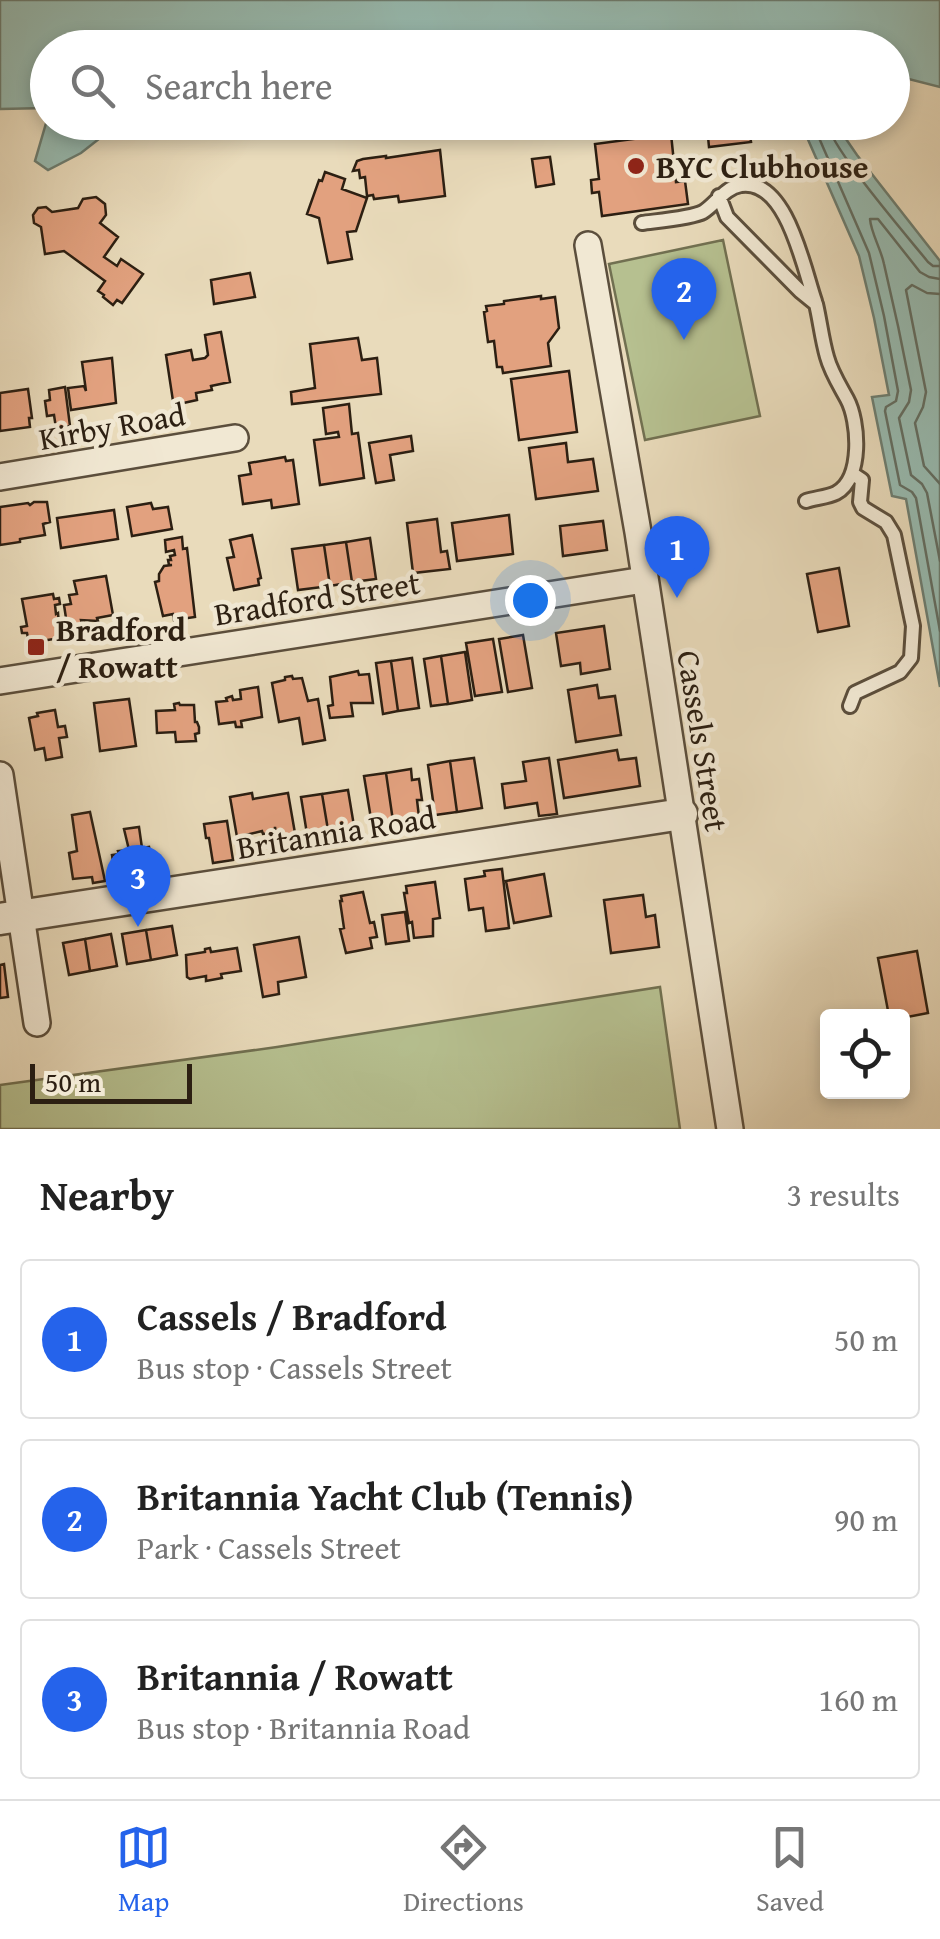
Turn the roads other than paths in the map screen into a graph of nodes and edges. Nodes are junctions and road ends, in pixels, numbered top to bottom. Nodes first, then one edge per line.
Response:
1 (719, 196) junction
2 (642, 223) dead end
3 (588, 245) dead end
4 (816, 304) junction
5 (235, 438) dead end
6 (852, 474) junction
7 (0, 478) edge
8 (806, 500) dead end
9 (644, 580) junction
10 (0, 681) edge
11 (850, 706) dead end
12 (0, 774) edge
13 (682, 814) junction
14 (10, 917) edge
15 (37, 1023) dead end
16 (730, 1129) edge

1 - 2 lane
1 - 4 lane
1 - 4 lane
3 - 9 street, Cassels Street
4 - 6 lane
5 - 7 street, Kirby Road
6 - 8 lane
6 - 11 lane
9 - 10 street, Bradford Street
9 - 13 street, Cassels Street
12 - 14 street
13 - 14 street, Britannia Road
13 - 16 street, Cassels Street
14 - 15 street

